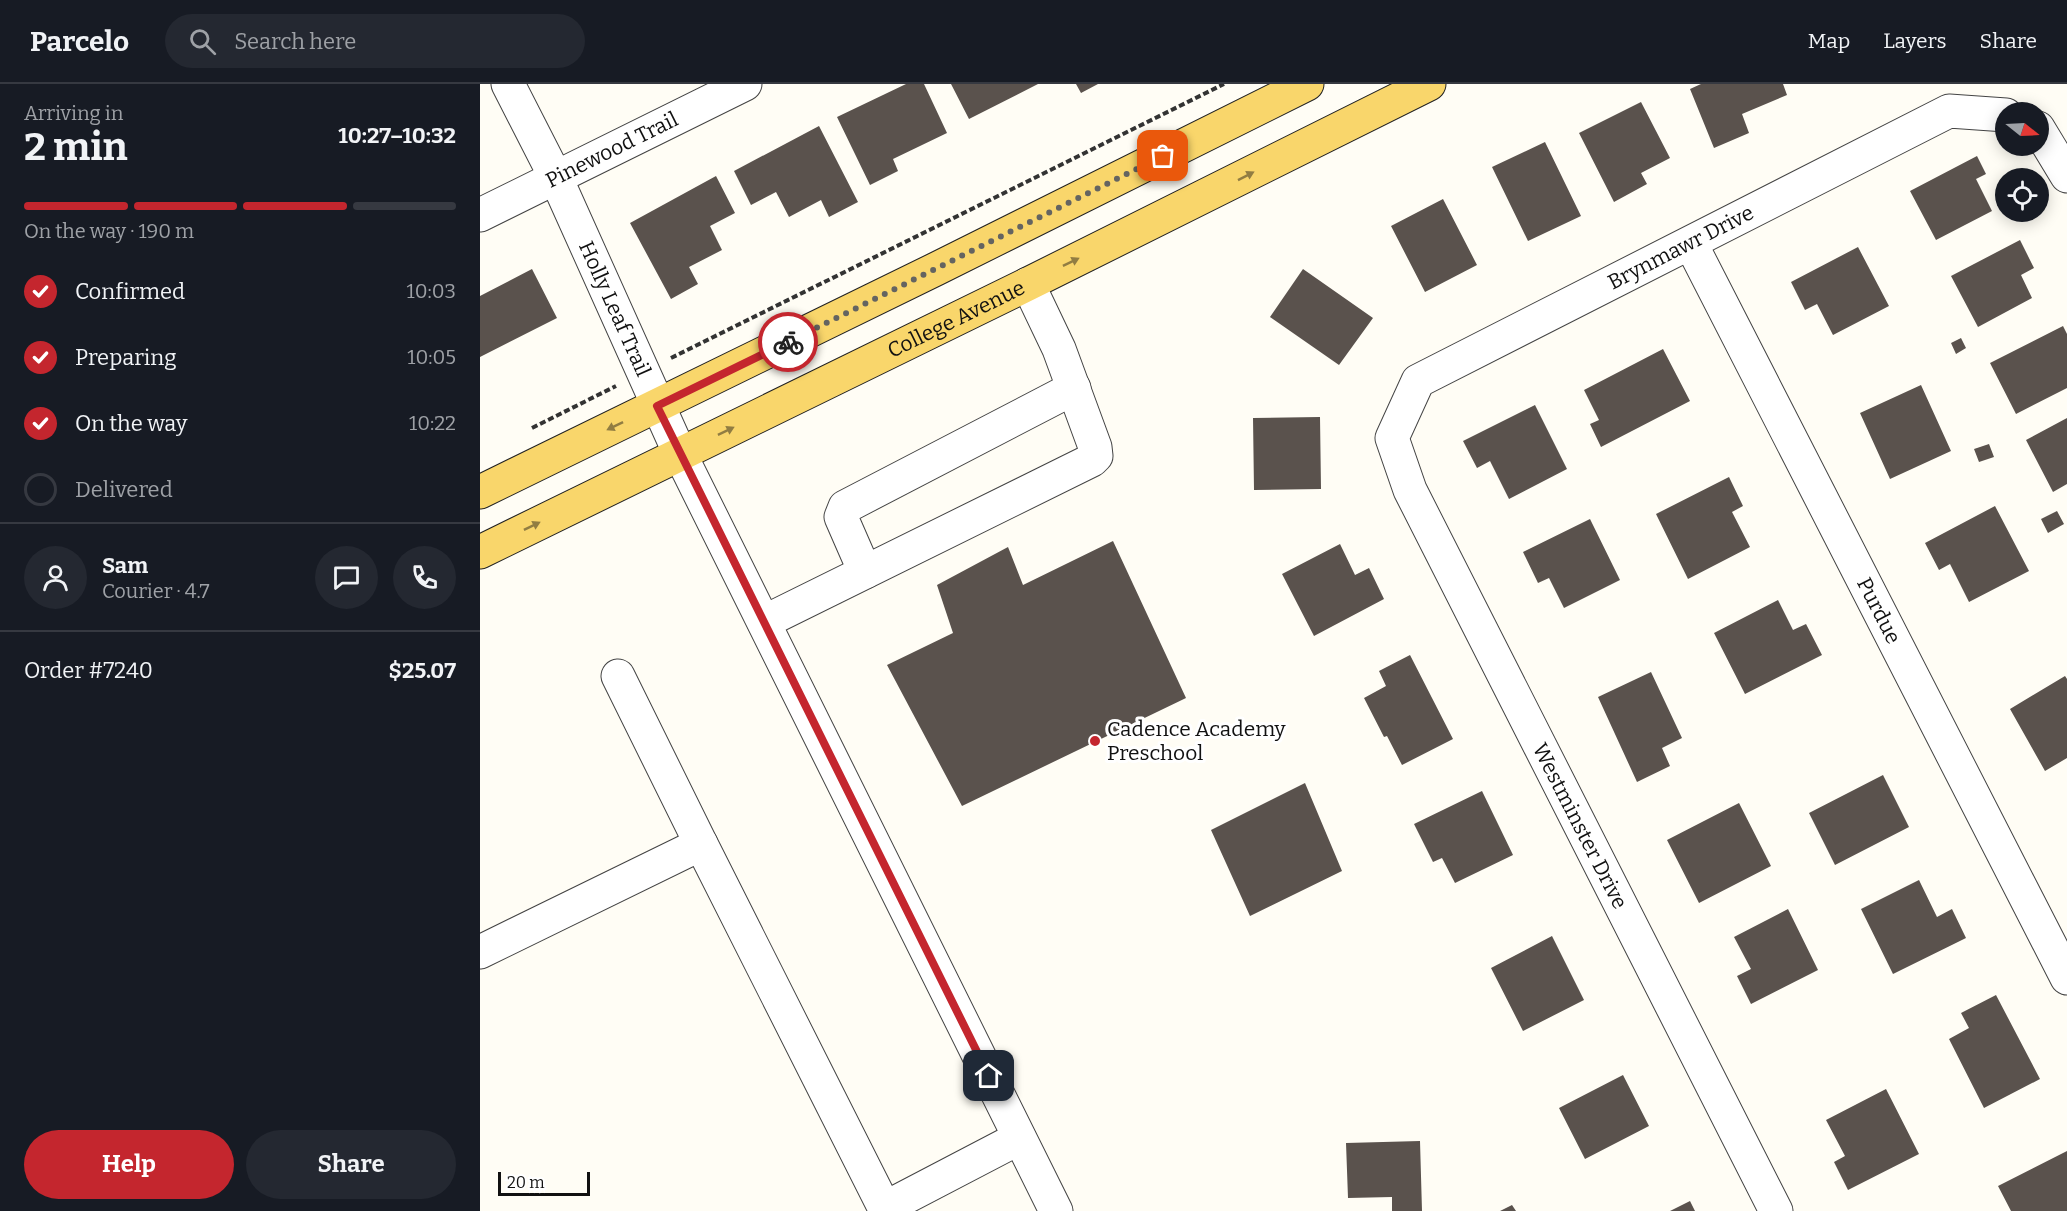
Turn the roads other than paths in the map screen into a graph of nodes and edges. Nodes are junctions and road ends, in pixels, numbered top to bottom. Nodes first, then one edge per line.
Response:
1 (508, 84) edge
2 (745, 84) edge
3 (1307, 84) edge
4 (1429, 84) edge
5 (1995, 115) edge
6 (2049, 146) edge
7 (2067, 176) edge
8 (556, 178) junction
9 (480, 215) edge
10 (1691, 244) junction
11 (1028, 284) junction
12 (1074, 388) junction
13 (657, 406) junction
14 (1392, 438) joint
15 (680, 454) junction
16 (480, 492) edge
17 (480, 552) edge
18 (865, 572) junction
19 (764, 622) junction
20 (618, 676) dead end
21 (701, 844) junction
22 (480, 952) edge
23 (2067, 978) edge
24 (1019, 1138) junction
25 (885, 1210) edge
26 (1056, 1211) edge
27 (1776, 1211) edge

1 - 8 street, Holly Leaf Trail
2 - 8 street, Pinewood Trail
3 - 13 main road
11 -> 4 main road, College Avenue
5 - 10 street, Brynmawr Drive
6 - 7 street
8 - 9 street, Pinewood Trail
8 - 13 street, Holly Leaf Trail
10 - 14 street, Brynmawr Drive
10 - 23 street, Purdue
11 - 12 street
15 -> 11 main road, College Avenue
12 - 18 street
12 - 18 street
13 - 15 street, Holly Leaf Trail
13 -> 16 main road
14 - 27 street, Westminster Drive
17 -> 15 main road, College Avenue
15 - 19 street, Holly Leaf Trail
18 - 19 street
19 - 24 street, Holly Leaf Trail
20 - 21 street
21 - 22 street
21 - 25 street
24 - 25 street
24 - 26 street, Holly Leaf Trail

